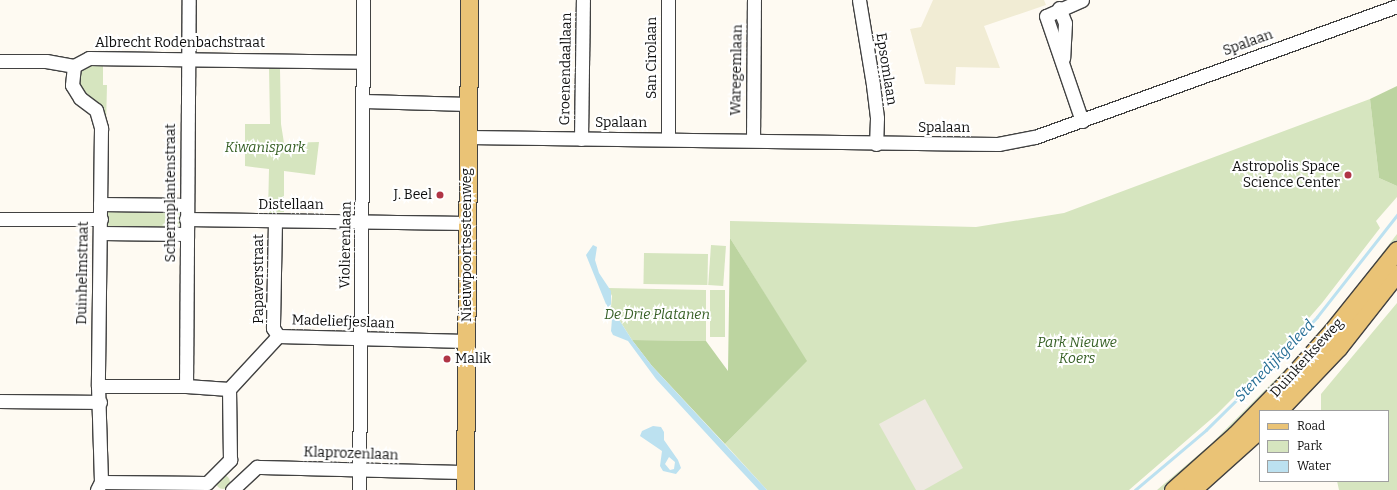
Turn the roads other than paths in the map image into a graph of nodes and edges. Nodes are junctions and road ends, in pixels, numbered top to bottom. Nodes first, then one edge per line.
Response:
1 (189, 0) edge
2 (363, 0) edge
3 (469, 0) edge
4 (583, 0) edge
5 (668, 0) edge
6 (754, 0) edge
7 (859, 0) edge
8 (1082, 0) edge
9 (1397, 6) edge
10 (188, 59) junction
11 (0, 61) edge
12 (363, 62) junction
13 (74, 66) junction
14 (364, 100) junction
15 (468, 104) junction
16 (1082, 120) junction
17 (468, 137) junction
18 (581, 138) junction
19 (668, 139) junction
20 (752, 140) junction
21 (876, 144) junction
22 (100, 204) junction
23 (186, 205) junction
24 (0, 219) edge
25 (100, 219) junction
26 (186, 219) junction
27 (275, 221) junction
28 (363, 221) junction
29 (467, 223) junction
30 (102, 233) junction
31 (186, 234) junction
32 (1397, 250) edge
33 (1397, 273) edge
34 (278, 336) junction
35 (361, 338) junction
36 (466, 341) junction
37 (98, 386) junction
38 (186, 386) junction
39 (229, 389) junction
40 (0, 401) edge
41 (100, 402) junction
42 (1260, 410) edge
43 (1279, 410) edge
44 (1259, 411) edge
45 (1259, 430) edge
46 (224, 466) junction
47 (360, 471) junction
48 (465, 472) junction
49 (99, 486) edge
50 (236, 486) edge
51 (360, 490) edge
52 (465, 490) edge
53 (1173, 490) edge
54 (1192, 490) edge

1 - 10 street, Schermplantenstraat
2 - 12 street, Violierenlaan
3 - 15 main road, Nieuwpoortsesteenweg
4 - 18 street, Groenendaallaan
5 - 19 street, San Cirolaan
6 - 20 street, Waregemlaan
7 - 21 street, Epsomlaan
8 - 16 street
9 - 16 street, Spalaan
10 - 12 street, Albrecht Rodenbachstraat
10 - 13 street, Albrecht Rodenbachstraat
10 - 23 street, Schermplantenstraat
11 - 13 street
12 - 14 street, Violierenlaan
13 - 22 street, Duinhelmstraat
14 - 15 street
14 - 28 street, Violierenlaan
15 - 17 main road, Nieuwpoortsesteenweg
16 - 21 street, Spalaan
17 - 18 street, Spalaan
17 - 29 main road, Nieuwpoortsesteenweg
18 - 19 street, Spalaan
19 - 20 street, Spalaan
20 - 21 street, Spalaan
22 - 23 street
22 - 25 street, Duinhelmstraat
23 - 26 street, Schermplantenstraat
24 - 25 street
25 - 30 street, Duinhelmstraat
26 - 27 street, Distellaan
26 - 31 street, Schermplantenstraat
27 - 28 street, Distellaan
27 - 34 street, Papaverstraat
28 - 29 street, Distellaan
28 - 35 street, Violierenlaan
29 - 36 main road, Nieuwpoortsesteenweg
30 - 31 street
30 - 37 street, Duinhelmstraat
31 - 38 street, Schermplantenstraat
32 - 42 main road, Duinkerkseweg
33 - 43 main road, Duinkerkseweg
34 - 35 street, Madeliefjeslaan
34 - 39 street, Madeliefjeslaan
35 - 36 street, Madeliefjeslaan
35 - 47 street, Violierenlaan
36 - 48 main road, Nieuwpoortsesteenweg
37 - 38 street
37 - 41 street, Duinhelmstraat
38 - 39 street
39 - 46 street
40 - 41 street
41 - 49 street, Duinhelmstraat
44 - 53 main road, Duinkerkseweg
45 - 54 main road
46 - 49 street
46 - 50 street
47 - 48 street, Klaprozenlaan
47 - 50 street, Klaprozenlaan
47 - 51 street, Violierenlaan
48 - 52 main road, Nieuwpoortsesteenweg

